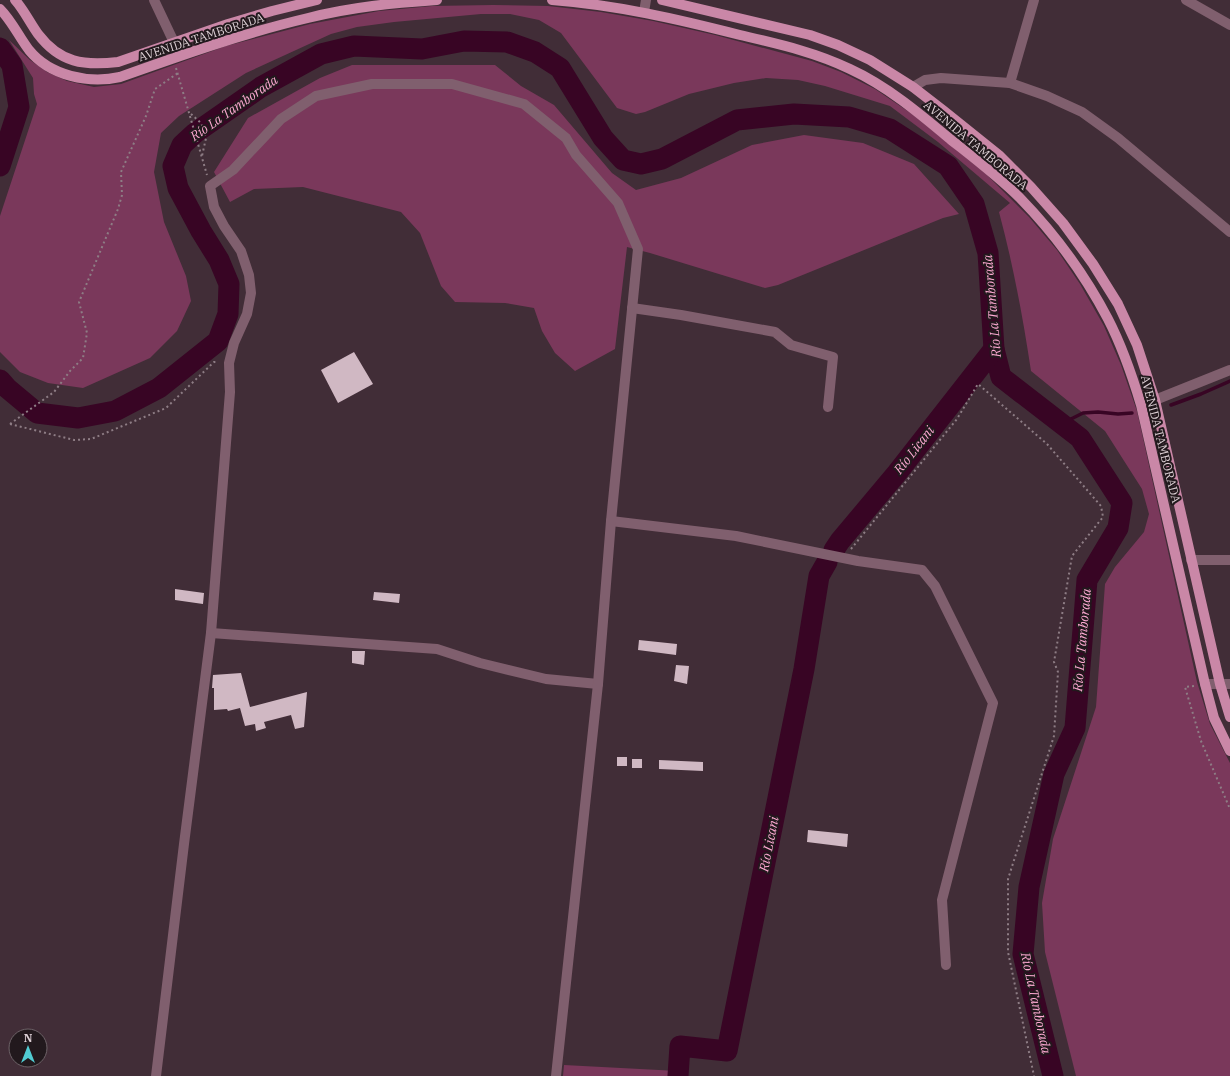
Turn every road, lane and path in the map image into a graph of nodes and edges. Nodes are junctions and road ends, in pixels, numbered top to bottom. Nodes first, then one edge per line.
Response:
1 (15, 0) edge
2 (154, 0) edge
3 (317, 0) edge
4 (437, 0) edge
5 (552, 0) edge
6 (646, 0) edge
7 (662, 0) edge
8 (1034, 0) edge
9 (1186, 0) edge
10 (0, 9) edge
11 (644, 12) junction
12 (1230, 25) edge
13 (175, 42) junction
14 (177, 56) junction
15 (178, 73) junction
16 (1010, 83) junction
17 (913, 87) junction
18 (190, 114) junction
19 (202, 157) junction
20 (210, 186) junction
21 (1230, 232) edge
22 (632, 308) junction
23 (230, 363) junction
24 (1230, 370) edge
25 (1155, 400) junction
26 (828, 407) dead end
27 (611, 521) junction
28 (844, 558) junction
29 (1191, 560) junction
30 (1230, 560) edge
31 (212, 633) junction
32 (598, 684) junction
33 (1204, 684) junction
34 (1225, 684) edge
35 (1230, 717) edge
36 (1230, 751) edge
37 (1230, 809) edge
38 (946, 965) dead end
39 (156, 1076) edge
40 (556, 1076) edge
41 (1034, 1076) edge

1 - 13 main road, AVENIDA TAMBORADA
2 - 13 street
3 - 13 main road, AVENIDA TAMBORADA
4 - 14 main road, AVENIDA TAMBORADA
5 - 11 main road, AVENIDA TAMBORADA
6 - 11 street
7 - 17 main road, AVENIDA TAMBORADA
8 - 16 street
9 - 12 street
10 - 14 main road, AVENIDA TAMBORADA
11 - 33 main road, AVENIDA TAMBORADA
13 - 14 street
14 - 15 path
15 - 18 path
15 - 23 path
16 - 17 street
16 - 21 street
17 - 25 main road, AVENIDA TAMBORADA
18 - 19 path
18 - 19 path
19 - 20 path
20 - 22 street
20 - 23 street
22 - 26 street
22 - 27 street
23 - 31 street
24 - 25 street
25 - 29 main road, AVENIDA TAMBORADA
27 - 28 street
27 - 32 street
28 - 38 street
28 - 41 path
29 - 30 street
29 - 34 main road, AVENIDA TAMBORADA
31 - 32 street
31 - 39 street
32 - 40 street
33 - 34 street
33 - 36 main road, AVENIDA TAMBORADA
33 - 37 path
34 - 35 main road, AVENIDA TAMBORADA

